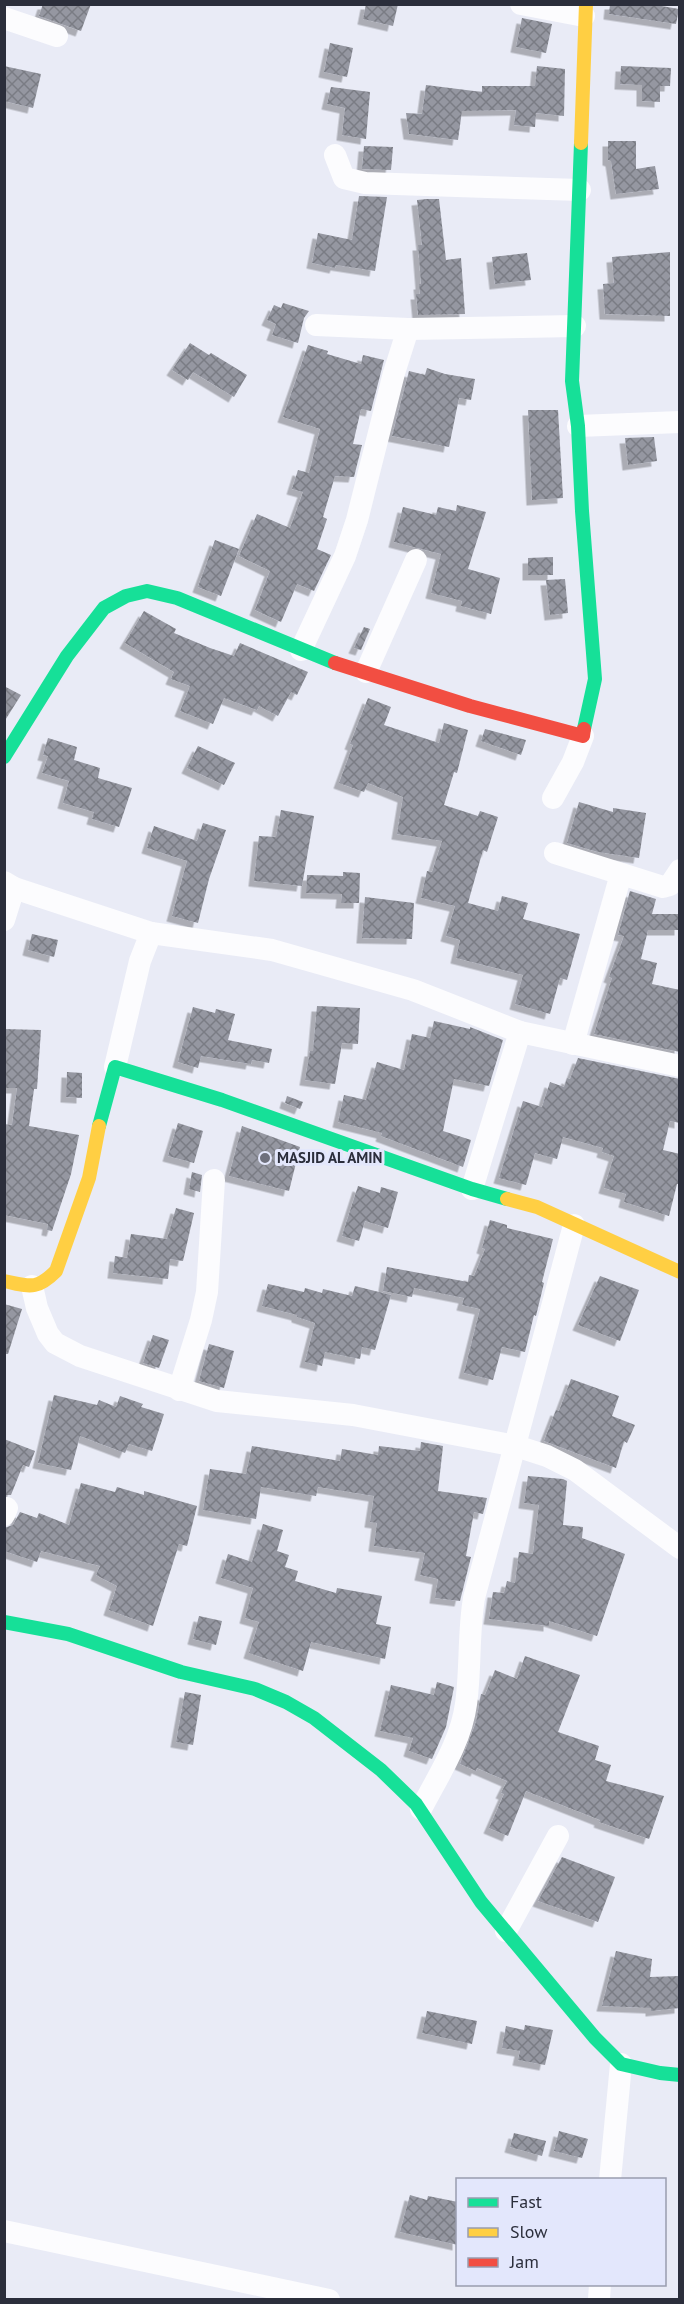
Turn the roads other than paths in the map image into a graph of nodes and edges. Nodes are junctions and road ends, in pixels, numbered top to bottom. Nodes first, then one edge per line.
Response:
1 (521, 4) edge
2 (585, 10) edge
3 (11, 14) edge
4 (57, 36) dead end
5 (335, 155) dead end
6 (580, 190) junction
7 (316, 325) dead end
8 (575, 326) junction
9 (408, 329) junction
10 (680, 422) edge
11 (578, 426) junction
12 (416, 560) dead end
13 (301, 650) junction
14 (366, 672) junction
15 (583, 736) junction
16 (4, 757) edge
17 (553, 798) dead end
18 (555, 853) dead end
19 (680, 870) edge
20 (621, 874) junction
21 (9, 885) edge
22 (4, 920) edge
23 (151, 933) junction
24 (520, 1032) junction
25 (573, 1044) junction
26 (680, 1066) edge
27 (115, 1067) junction
28 (214, 1180) dead end
29 (472, 1189) junction
30 (574, 1225) junction
31 (680, 1272) edge
32 (4, 1281) edge
33 (32, 1286) junction
34 (179, 1390) junction
35 (516, 1446) junction
36 (680, 1548) edge
37 (4, 1622) edge
38 (420, 1809) junction
39 (558, 1836) dead end
40 (506, 1931) junction
41 (621, 2064) junction
42 (680, 2075) edge
43 (610, 2178) edge
44 (4, 2231) edge
45 (329, 2300) edge

1 - 2 street
2 - 6 street
3 - 4 street
5 - 6 street
6 - 8 street
7 - 9 street
8 - 9 street
8 - 11 street
9 - 13 street
10 - 11 street
11 - 15 street
12 - 14 street
13 - 14 street
13 - 16 street
14 - 15 street
15 - 17 street
18 - 20 street
19 - 20 street
20 - 25 street
21 - 22 street
21 - 23 street
23 - 24 street
23 - 27 street
24 - 25 street
24 - 29 street
25 - 26 street
27 - 29 street
27 - 33 street
28 - 34 street
29 - 30 street
30 - 31 street
30 - 35 street
32 - 33 street
33 - 34 street
34 - 35 street
35 - 36 street
35 - 38 street
37 - 38 street
38 - 40 street
39 - 40 street
40 - 41 street
41 - 42 street
41 - 43 street
44 - 45 street

